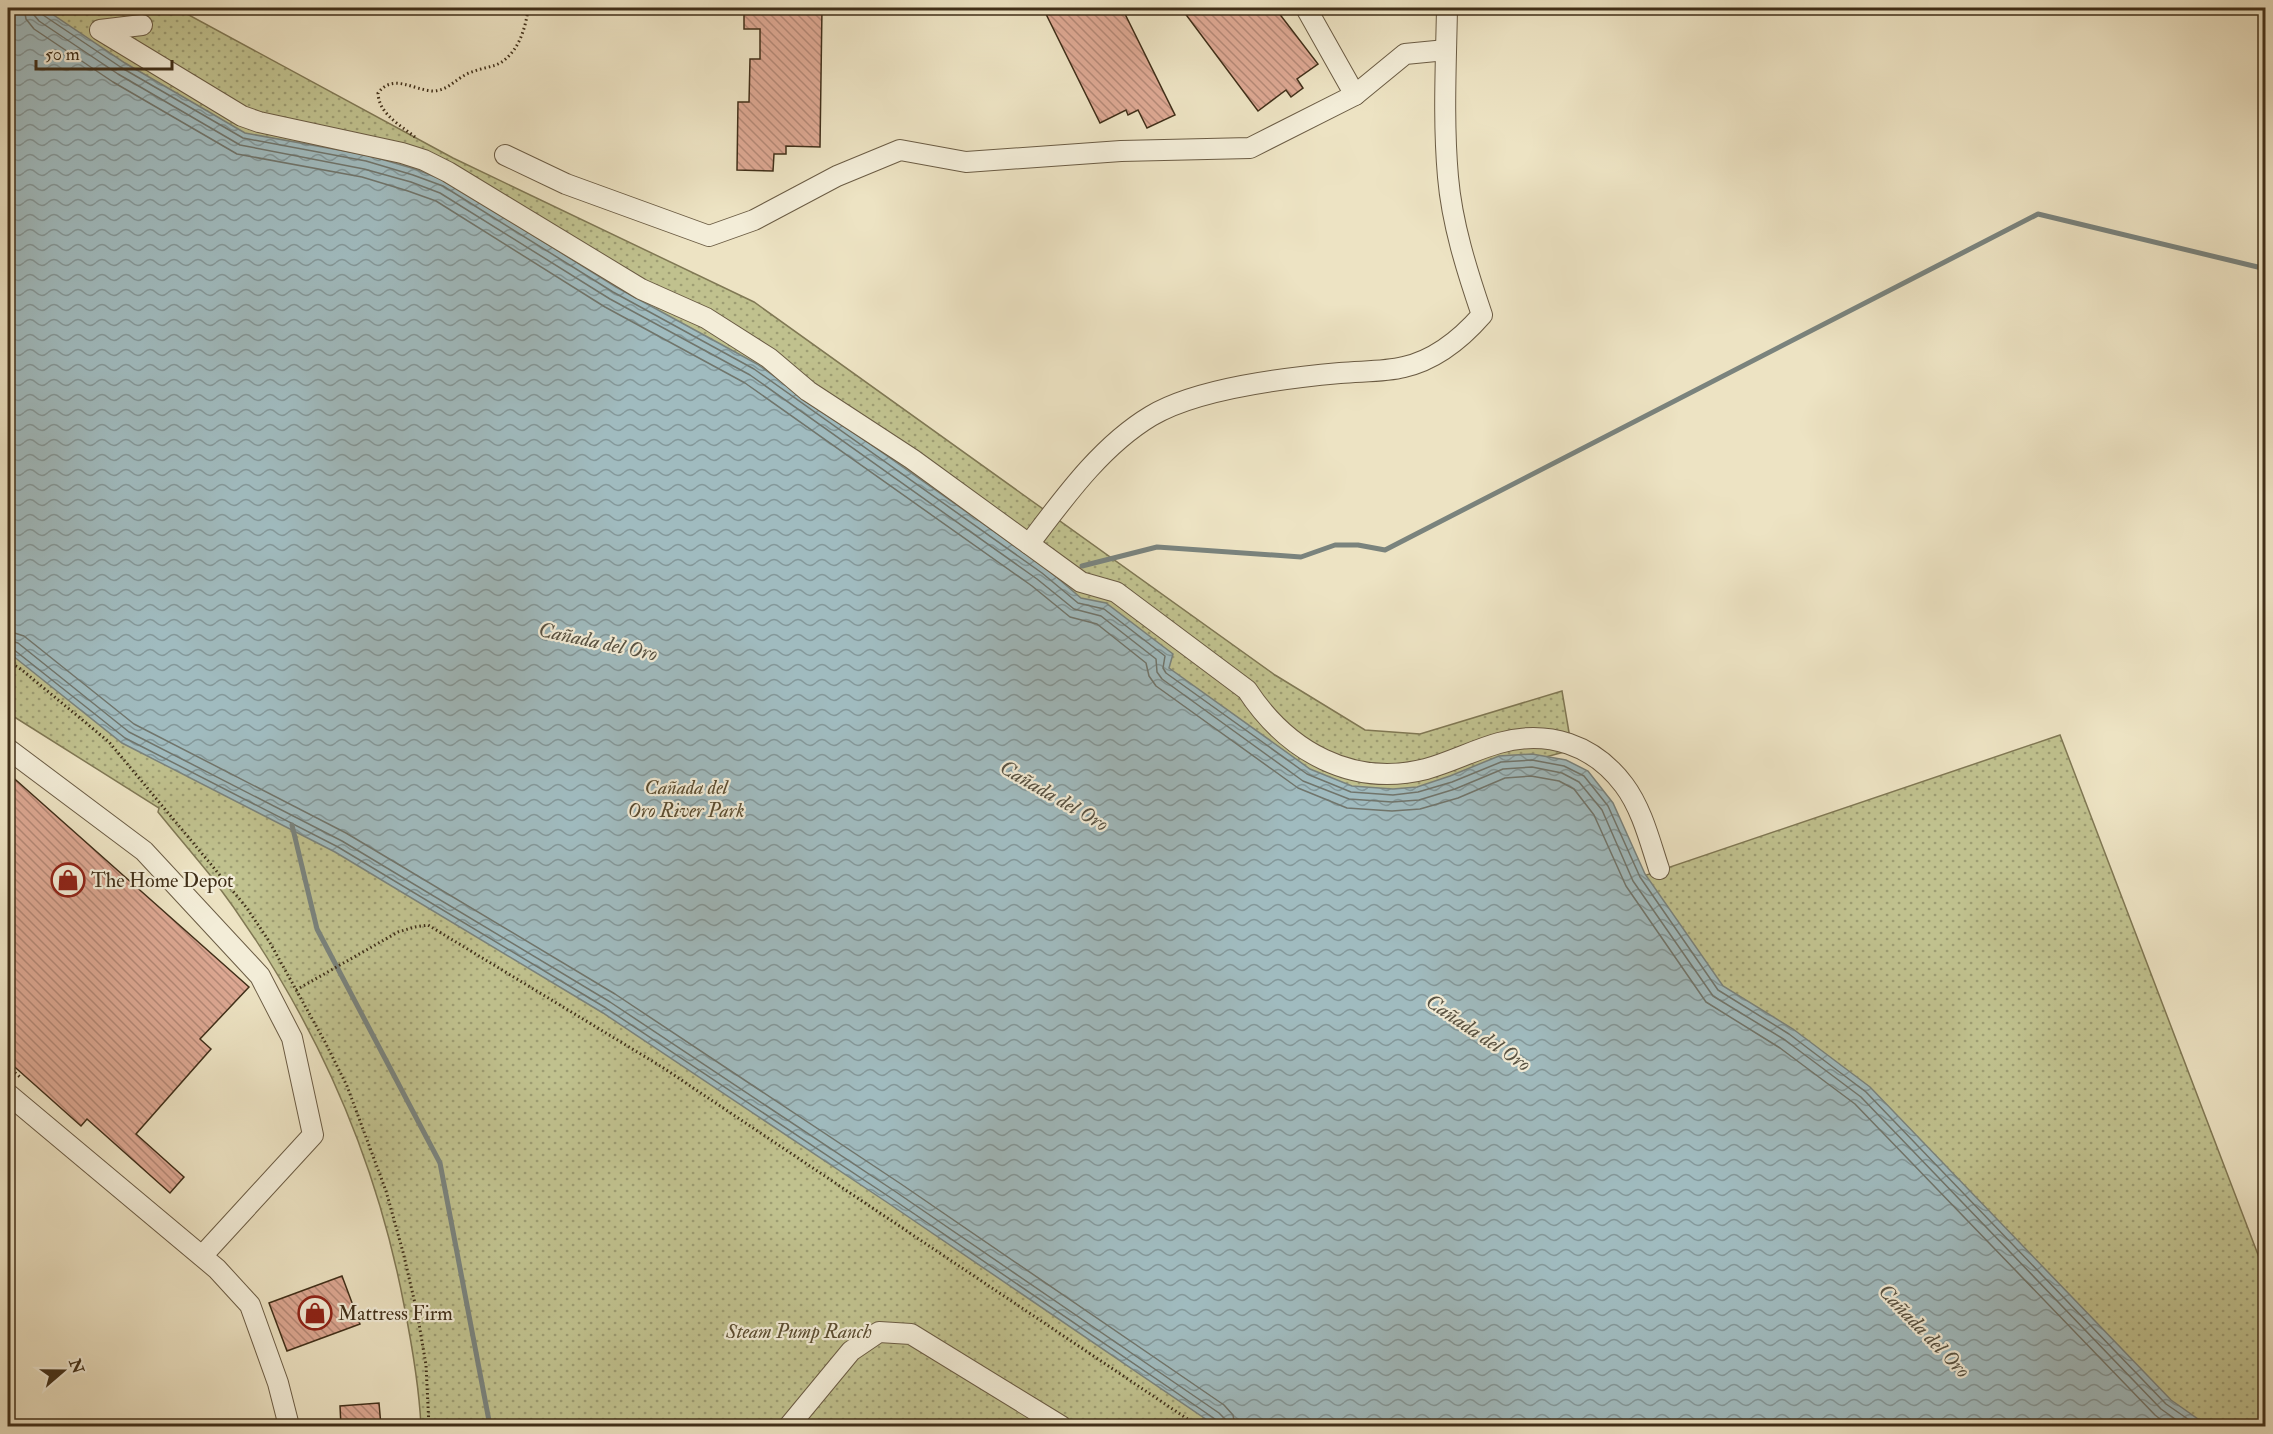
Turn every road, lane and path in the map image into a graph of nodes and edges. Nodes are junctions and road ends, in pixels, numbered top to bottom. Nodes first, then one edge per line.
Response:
1 (528, 8) edge
2 (1306, 8) edge
3 (1447, 8) edge
4 (142, 25) dead end
5 (1446, 50) junction
6 (1355, 95) junction
7 (422, 142) dead end
8 (505, 155) dead end
9 (1029, 544) junction
10 (8, 661) edge
11 (8, 749) edge
12 (1659, 869) dead end
13 (296, 990) junction
14 (8, 1094) edge
15 (202, 1256) junction
16 (289, 1426) edge
17 (429, 1426) edge
18 (789, 1426) edge
19 (1060, 1426) edge
20 (1198, 1426) edge

1 - 7 path
2 - 6 street
3 - 5 street
4 - 9 street
5 - 6 street
5 - 9 street
6 - 8 street
9 - 12 street
10 - 13 path
11 - 15 street
13 - 17 path
13 - 20 path
14 - 15 street
15 - 16 street
18 - 19 street

